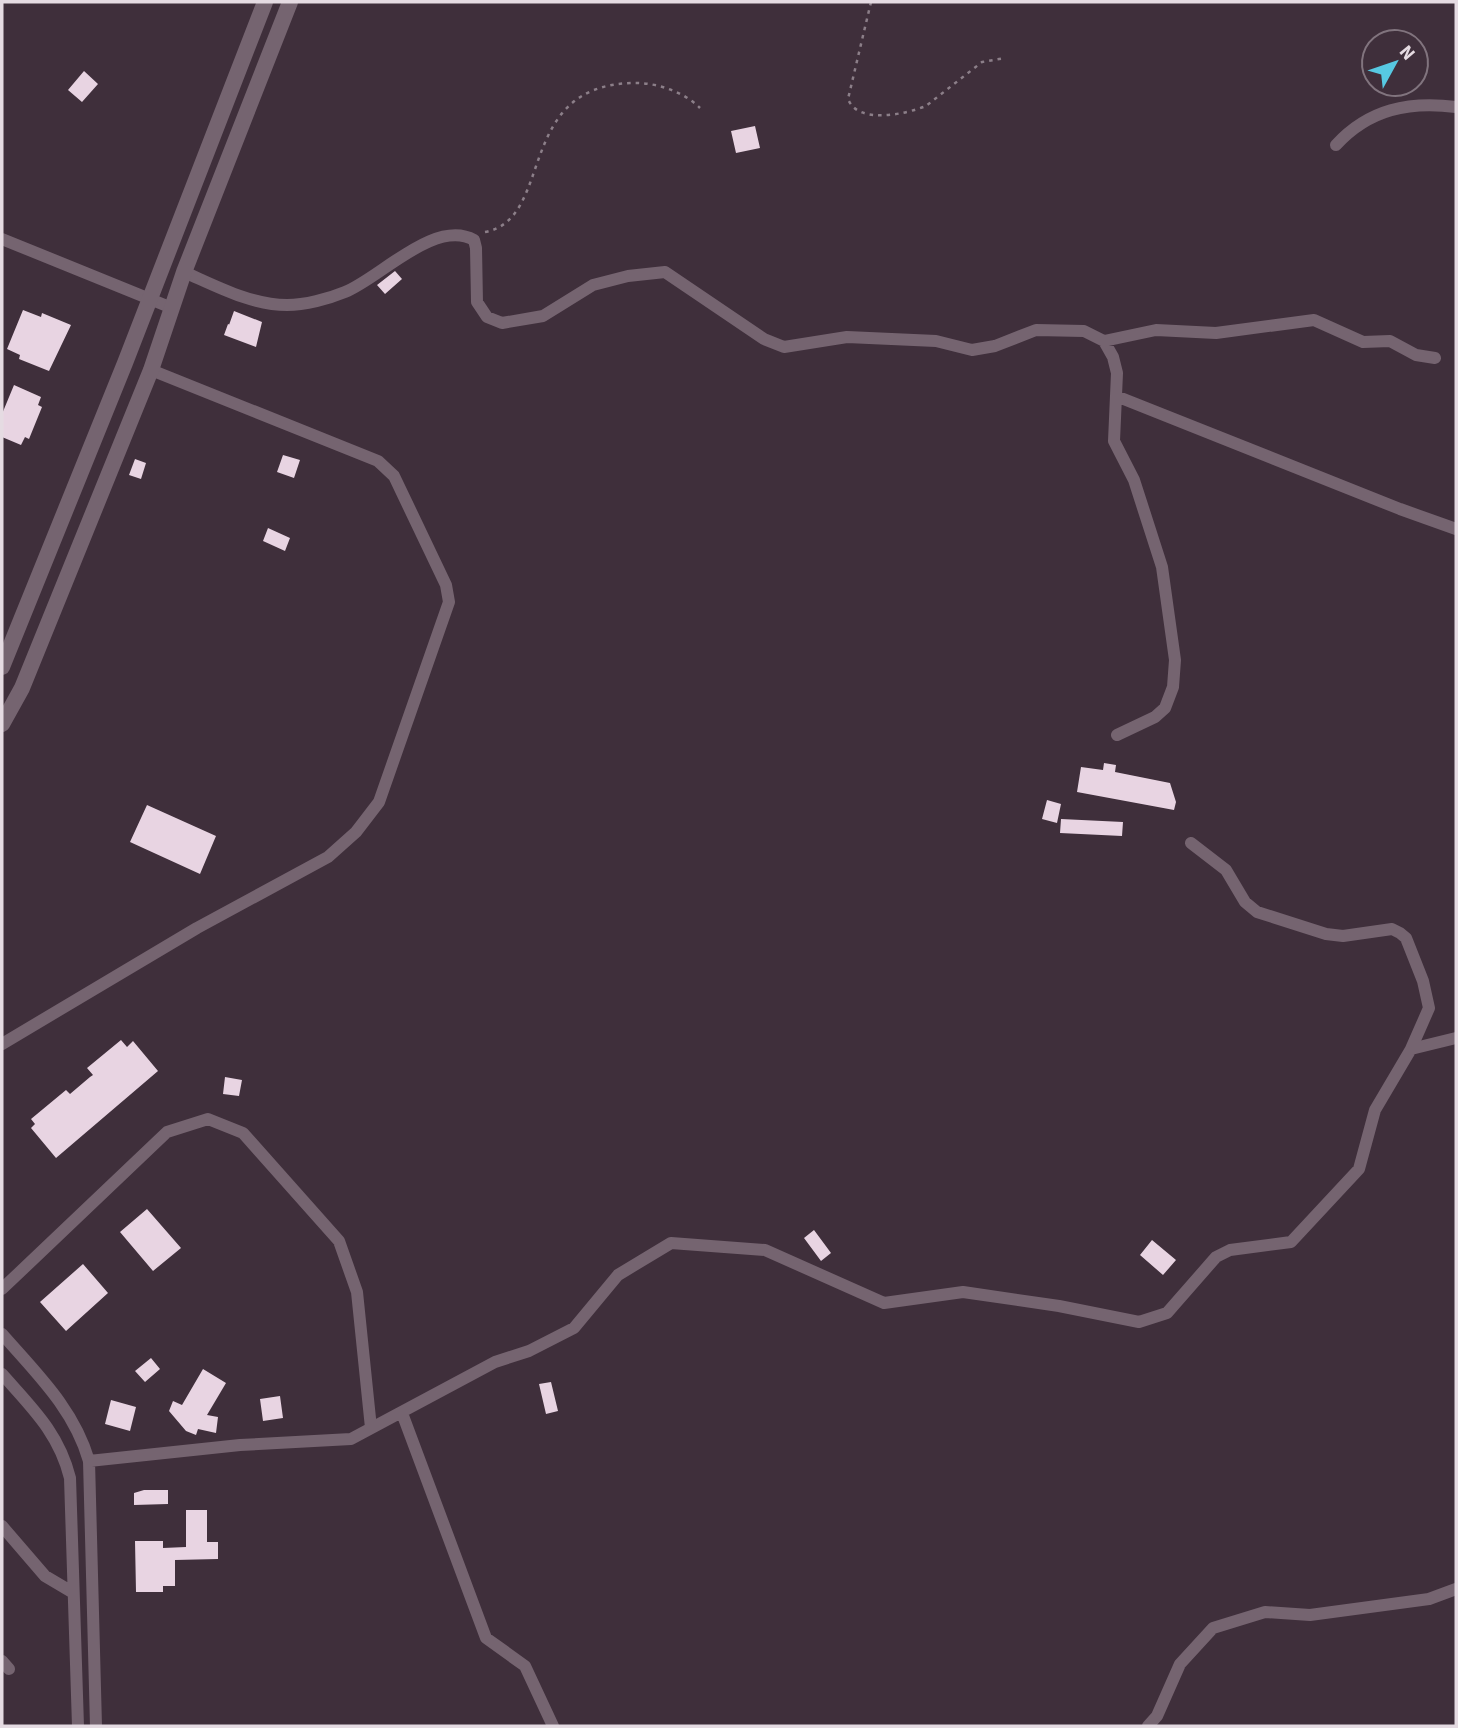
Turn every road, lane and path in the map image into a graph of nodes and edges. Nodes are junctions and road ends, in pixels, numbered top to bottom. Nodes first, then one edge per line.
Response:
1 (265, 2) edge
2 (290, 2) edge
3 (871, 2) edge
4 (1005, 58) dead end
5 (1456, 107) edge
6 (700, 108) dead end
7 (1336, 145) dead end
8 (2, 239) edge
9 (474, 240) junction
10 (184, 272) junction
11 (149, 299) junction
12 (172, 309) junction
13 (1104, 341) junction
14 (1434, 358) dead end
15 (151, 370) junction
16 (1116, 396) junction
17 (1456, 528) edge
18 (2, 667) edge
19 (2, 724) edge
20 (1117, 735) dead end
21 (1191, 843) dead end
22 (1456, 1038) edge
23 (2, 1044) edge
24 (1411, 1049) junction
25 (2, 1289) edge
26 (2, 1334) edge
27 (2, 1374) edge
28 (402, 1413) junction
29 (371, 1428) junction
30 (89, 1461) junction
31 (2, 1526) edge
32 (1456, 1589) edge
33 (72, 1592) junction
34 (77, 1726) edge
35 (96, 1726) edge
36 (553, 1726) edge
37 (1148, 1726) edge

1 - 11 street
2 - 10 street
3 - 4 path
5 - 7 street
6 - 9 path
8 - 11 street
9 - 10 street
9 - 13 street
10 - 12 street
11 - 12 street
11 - 18 street
12 - 15 street
13 - 14 street
13 - 16 street
15 - 19 street
15 - 23 street
16 - 17 street
16 - 20 street
21 - 24 street
22 - 24 street
24 - 28 street
25 - 29 street
26 - 30 street
27 - 33 street
28 - 29 street
28 - 36 street
29 - 30 street
30 - 35 street
31 - 33 street
32 - 37 street
33 - 34 street

